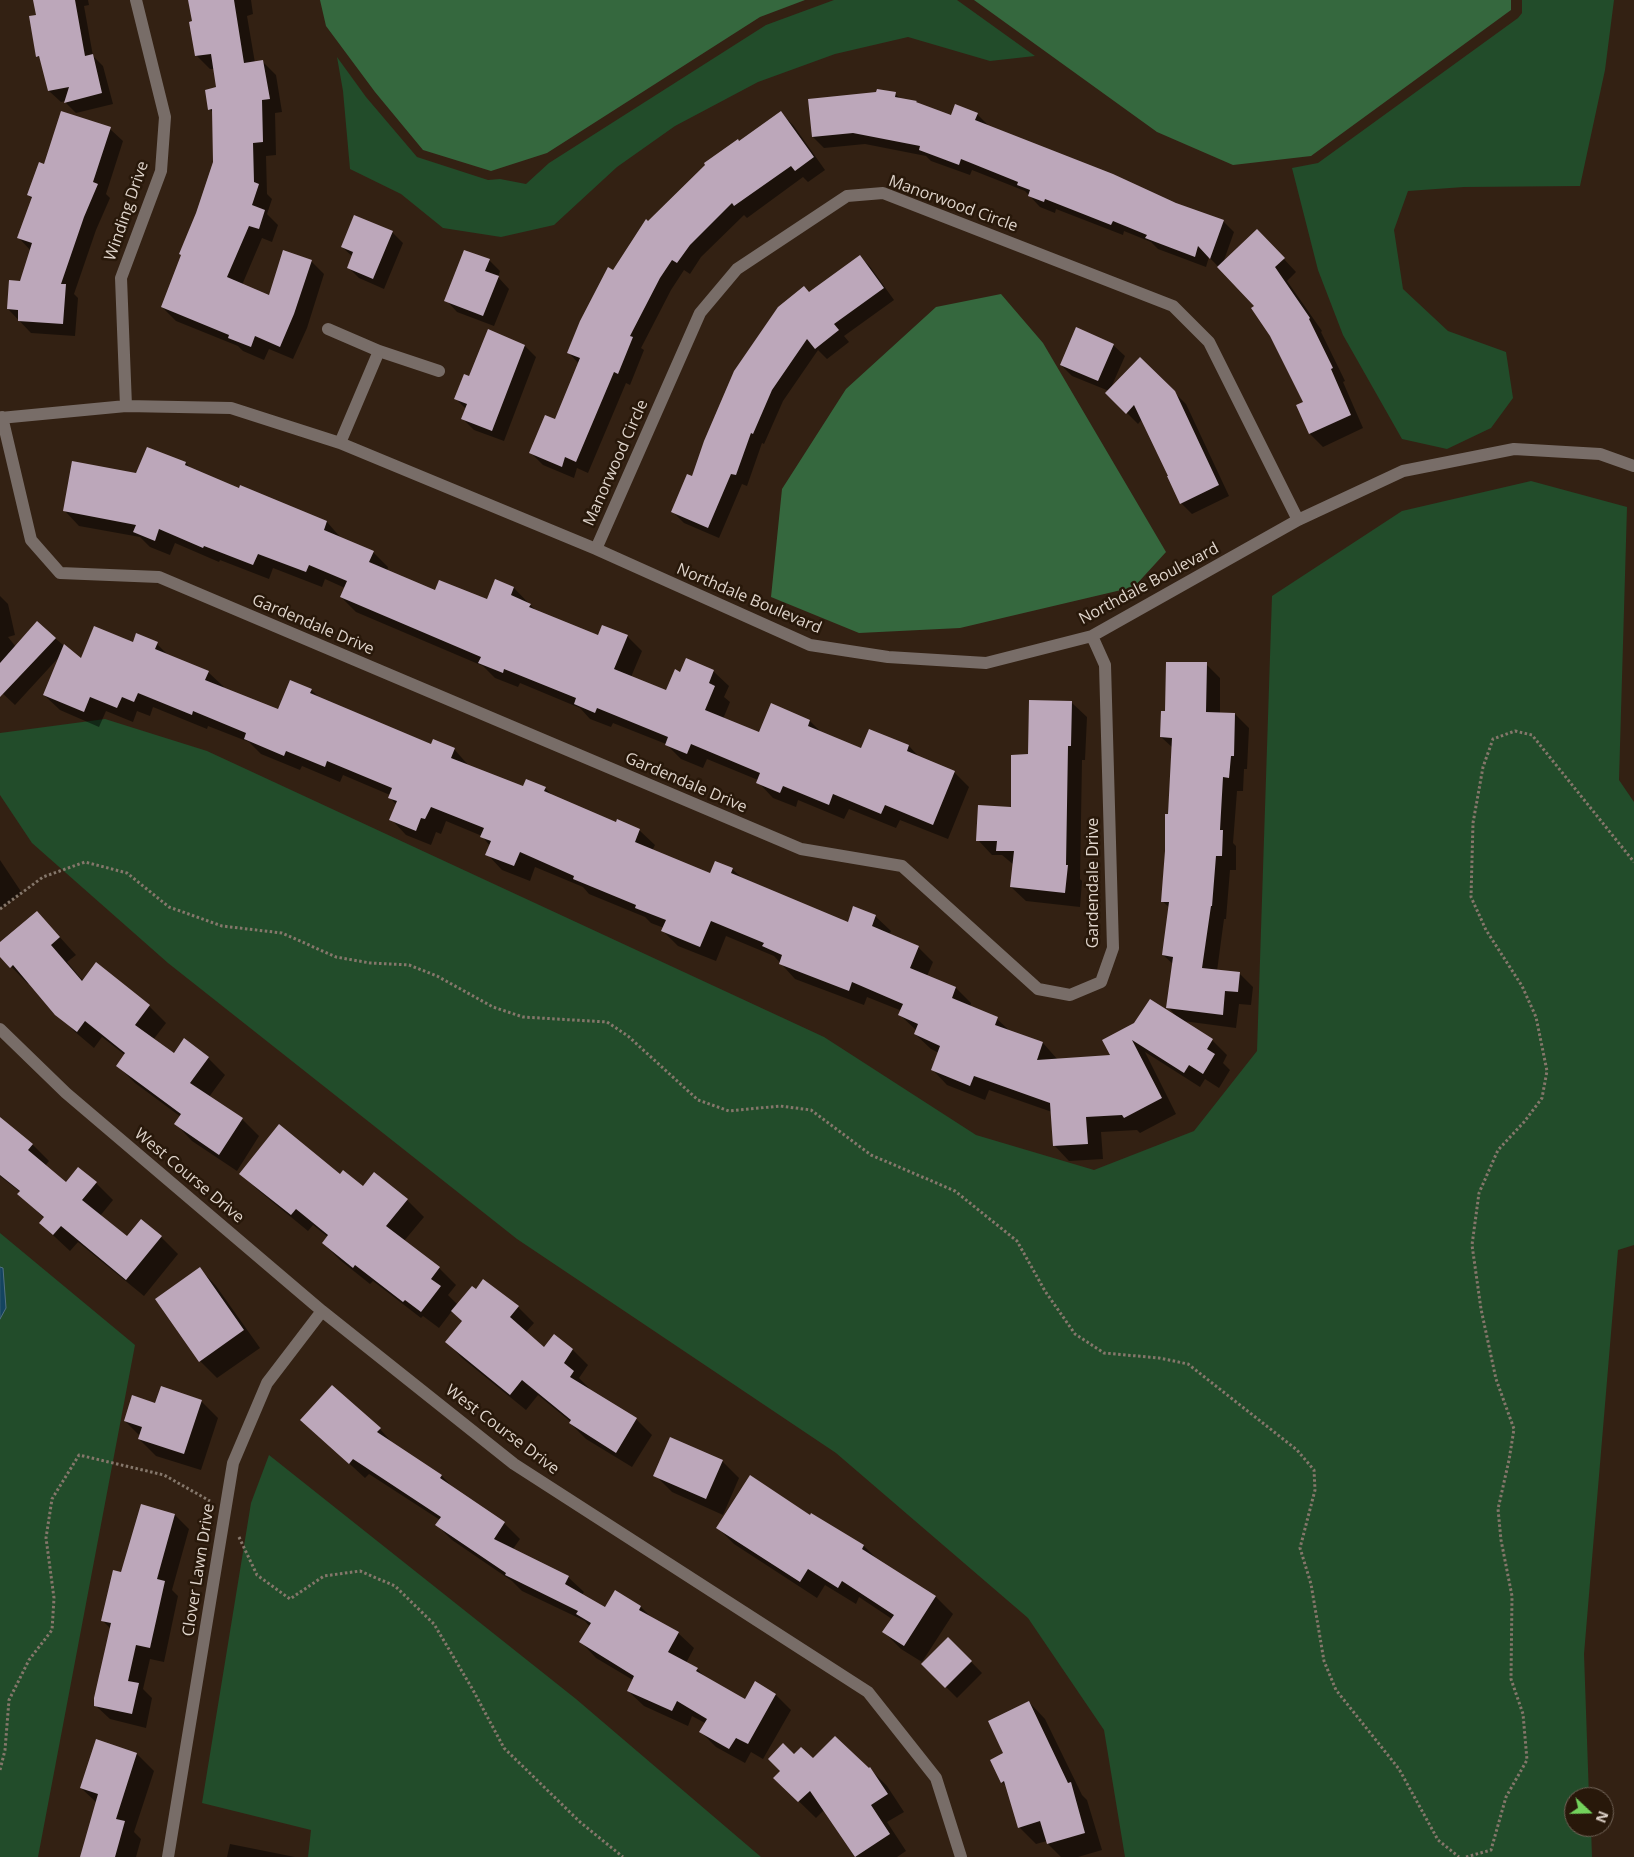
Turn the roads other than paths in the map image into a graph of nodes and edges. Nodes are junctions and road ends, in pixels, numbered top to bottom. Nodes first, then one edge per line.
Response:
1 (136, 0) edge
2 (328, 329) dead end
3 (379, 351) junction
4 (439, 371) dead end
5 (126, 406) junction
6 (1, 417) edge
7 (340, 443) junction
8 (1634, 466) edge
9 (1298, 520) junction
10 (596, 549) junction
11 (1092, 636) junction
12 (0, 1029) edge
13 (322, 1311) junction
14 (168, 1857) edge
15 (962, 1857) edge

1 - 5 street, Winding Drive
2 - 3 street
3 - 4 street
3 - 7 street
5 - 6 street, Northdale Boulevard
5 - 7 street, Northdale Boulevard
6 - 11 street, Gardendale Drive
7 - 10 street, Northdale Boulevard
8 - 9 street, Northdale Boulevard
9 - 10 street, Manorwood Circle
9 - 11 street, Northdale Boulevard
10 - 11 street, Northdale Boulevard
12 - 13 street, West Course Drive
13 - 14 street, Clover Lawn Drive
13 - 15 street, West Course Drive

